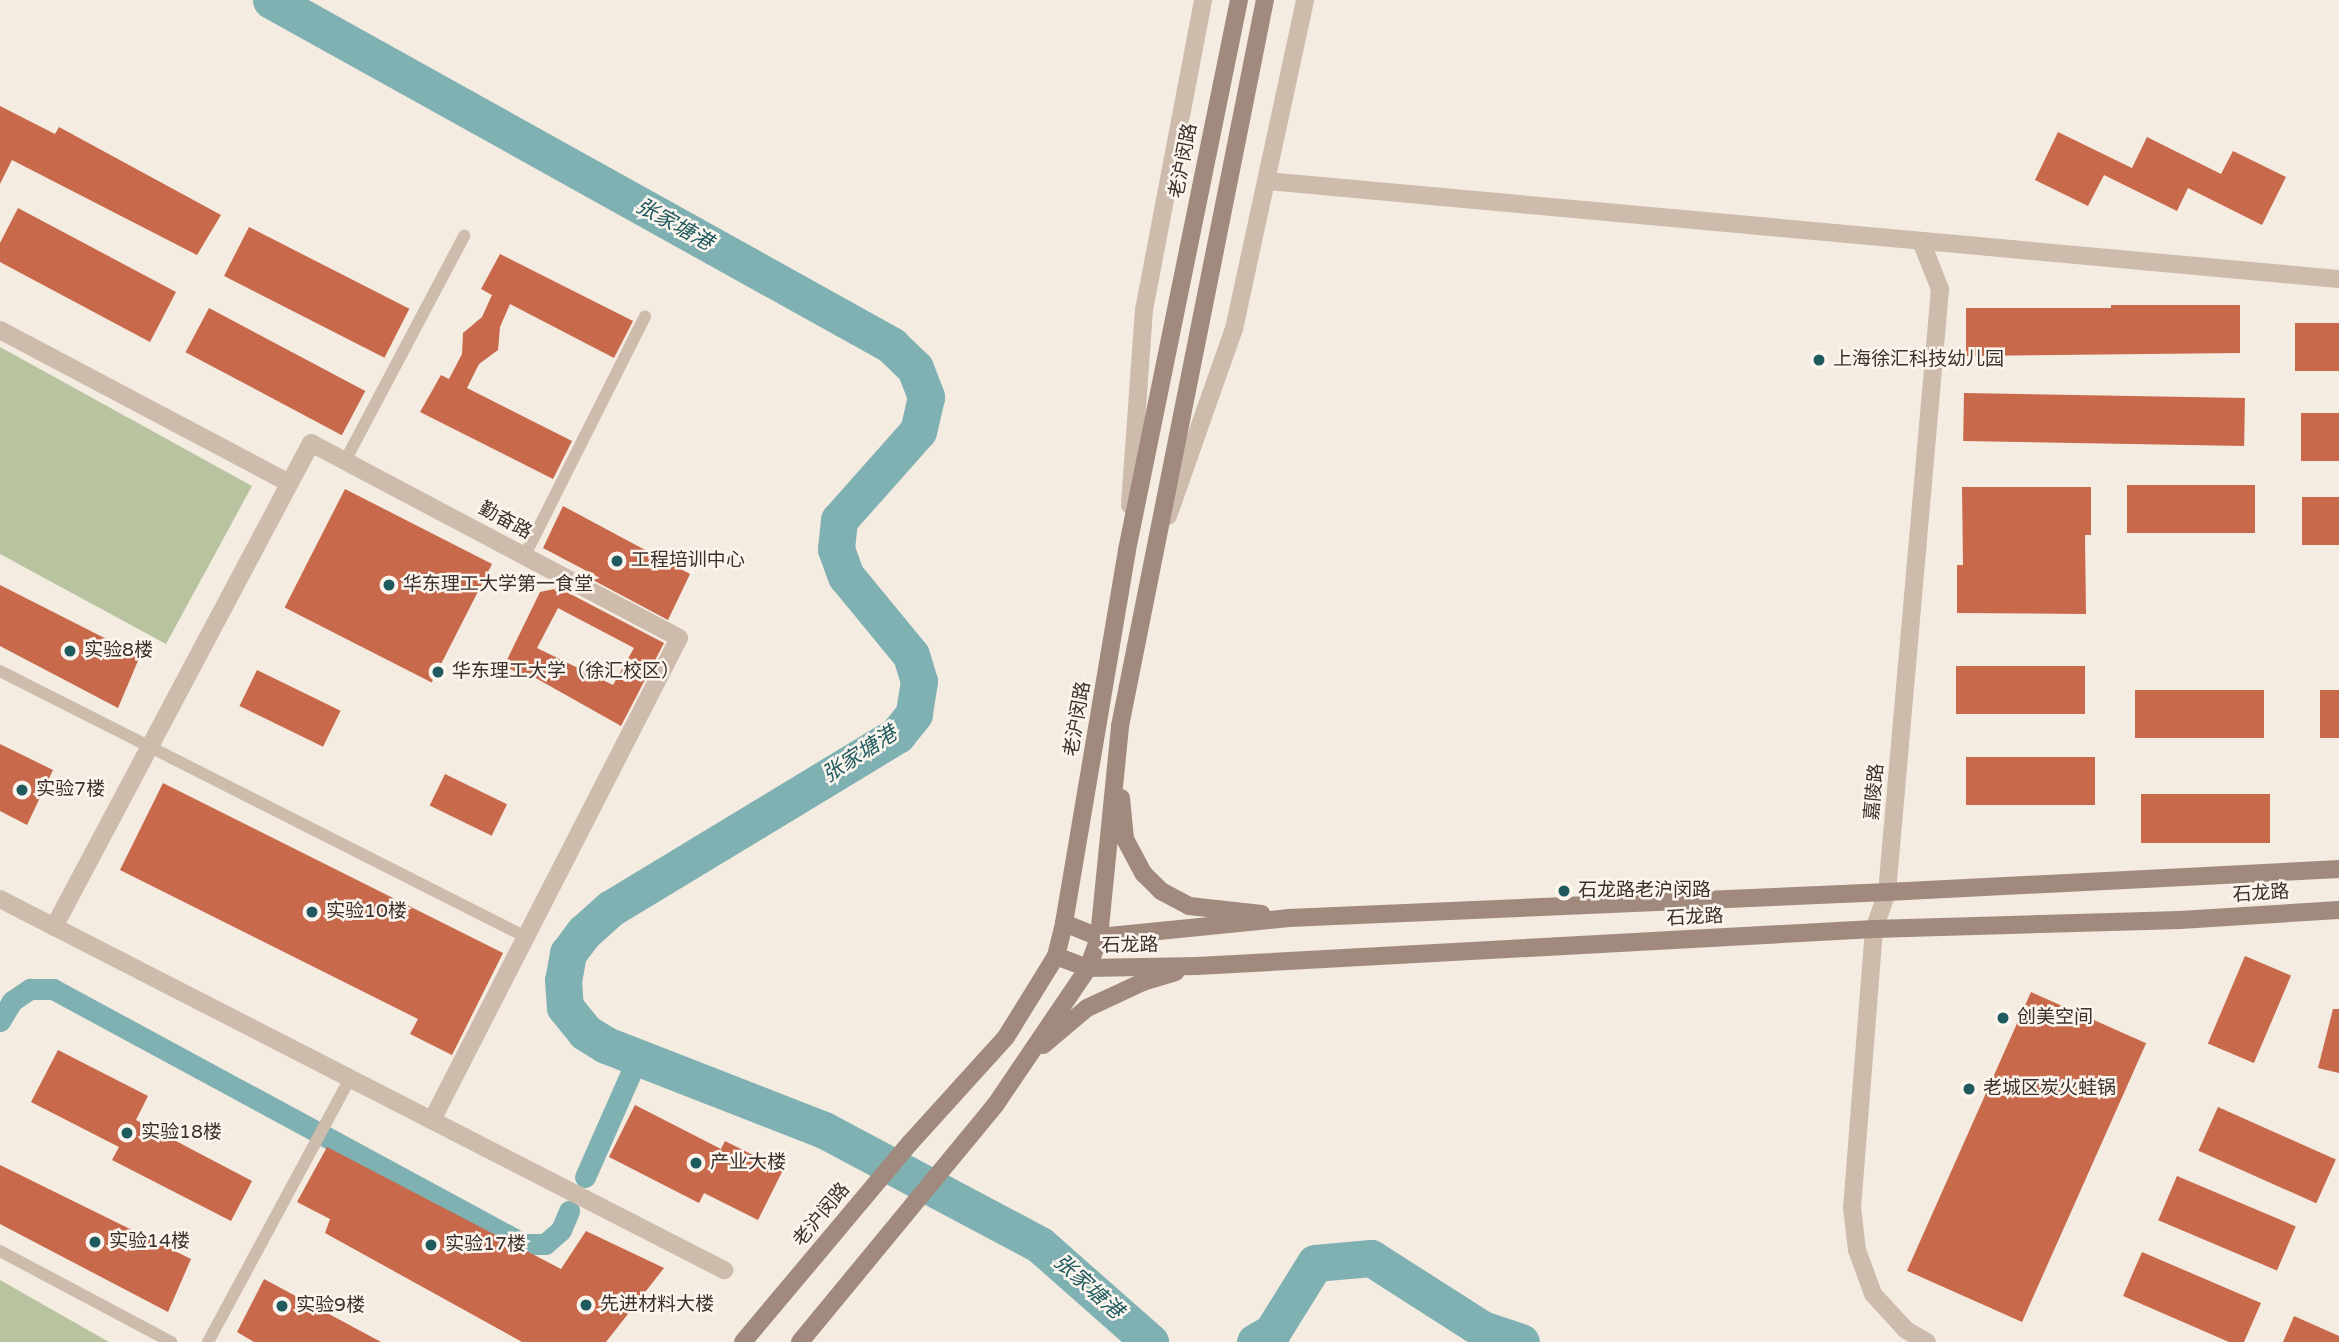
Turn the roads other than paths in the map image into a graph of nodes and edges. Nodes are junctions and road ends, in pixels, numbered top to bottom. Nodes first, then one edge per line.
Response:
1 (1203, 0) edge
2 (1238, 0) edge
3 (1265, 0) edge
4 (1305, 0) edge
5 (1268, 181) junction
6 (464, 236) dead end
7 (1921, 241) junction
8 (2339, 279) edge
9 (645, 316) dead end
10 (0, 330) edge
11 (345, 461) junction
12 (289, 483) junction
13 (1127, 550) junction
14 (525, 555) junction
15 (1154, 556) junction
16 (0, 671) edge
17 (1120, 726) junction
18 (151, 747) junction
19 (2339, 869) edge
20 (1887, 892) junction
21 (0, 899) edge
22 (2339, 910) edge
23 (1289, 918) junction
24 (1065, 923) junction
25 (54, 927) junction
26 (1874, 929) junction
27 (526, 937) junction
28 (1099, 937) junction
29 (1056, 956) junction
30 (1197, 966) junction
31 (1088, 968) junction
32 (1029, 1055) junction
33 (350, 1078) junction
34 (432, 1120) junction
35 (0, 1251) edge
36 (724, 1270) dead end
37 (171, 1342) edge
38 (208, 1342) edge
39 (743, 1342) edge
40 (800, 1342) edge
41 (1927, 1342) edge

1 - 13 street
2 - 13 main road, 老沪闵路
3 - 15 main road
4 - 5 street
5 - 7 street
5 - 15 street
6 - 11 lane
7 - 8 street
7 - 20 street, 嘉陵路
9 - 14 lane
10 - 12 street
11 - 12 street, 勤奋路
11 - 14 street, 勤奋路
12 - 18 street
13 - 24 main road, 老沪闵路
14 - 27 street, 勤奋路
15 - 17 main road
16 - 18 lane
17 - 23 main road
17 - 28 main road
18 - 25 street
18 - 27 lane
19 - 20 main road, 石龙路
20 - 23 main road, 石龙路
20 - 26 street, 嘉陵路
21 - 25 street
22 - 26 main road, 石龙路
23 - 28 main road, 石龙路
24 - 28 main road, 石龙路
24 - 29 main road, 老沪闵路
25 - 33 street
26 - 30 main road, 石龙路
26 - 41 street, 嘉陵路
27 - 34 street
28 - 31 main road
29 - 31 main road, 石龙路
29 - 39 main road, 老沪闵路
30 - 31 main road, 石龙路
30 - 32 main road
31 - 32 main road
32 - 40 main road
33 - 34 street
33 - 38 lane
34 - 36 street
35 - 37 lane

